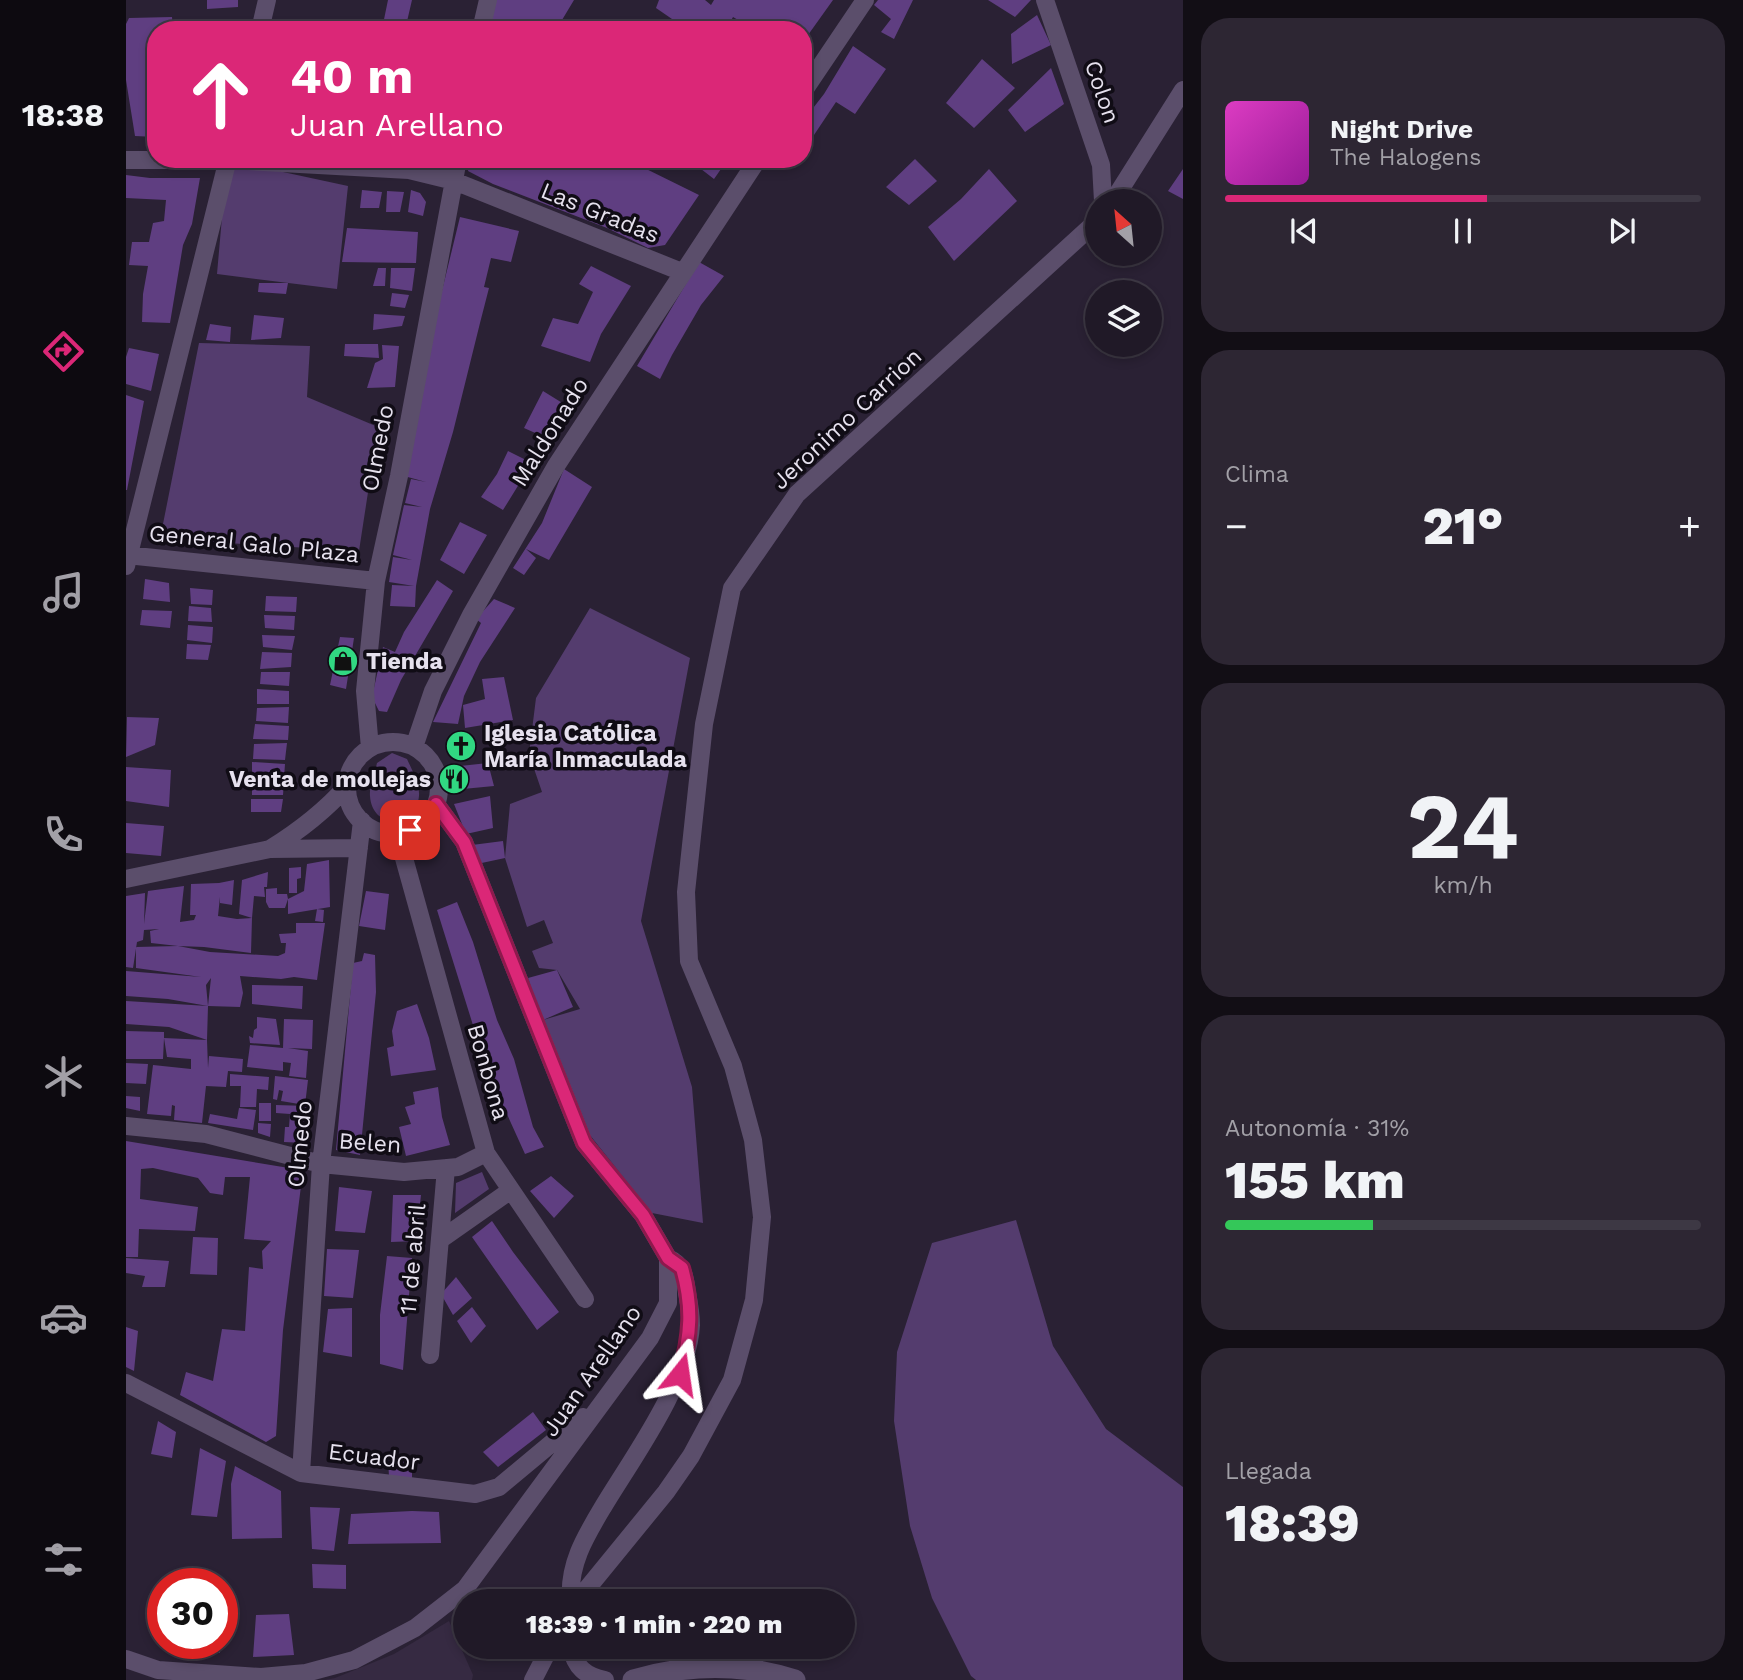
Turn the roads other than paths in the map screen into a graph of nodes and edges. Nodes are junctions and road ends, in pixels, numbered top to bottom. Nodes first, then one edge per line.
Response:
1 (268, 0) edge
2 (488, 0) edge
3 (865, 0) edge
4 (1045, 0) edge
5 (262, 21) edge
6 (483, 21) edge
7 (812, 79) edge
8 (1183, 90) edge
9 (126, 160) edge
10 (147, 160) edge
11 (226, 168) edge
12 (373, 168) edge
13 (456, 168) edge
14 (752, 168) edge
15 (454, 181) junction
16 (1102, 189) edge
17 (1121, 189) edge
18 (1085, 232) edge
19 (682, 272) junction
20 (127, 559) edge
21 (376, 581) junction
22 (414, 747) junction
23 (370, 748) junction
24 (347, 786) junction
25 (436, 804) junction
26 (362, 821) junction
27 (397, 833) junction
28 (359, 848) junction
29 (270, 849) junction
30 (126, 878) edge
31 (126, 1126) edge
32 (486, 1153) junction
33 (321, 1164) junction
34 (446, 1168) junction
35 (511, 1190) junction
36 (440, 1240) junction
37 (668, 1258) junction
38 (585, 1299) dead end
39 (430, 1355) dead end
40 (126, 1384) edge
41 (604, 1399) junction
42 (301, 1473) junction
43 (570, 1589) edge
44 (588, 1589) edge
45 (126, 1659) edge
46 (544, 1659) edge
47 (575, 1659) edge
48 (183, 1676) edge
49 (533, 1680) edge
50 (605, 1680) edge
51 (633, 1680) edge
52 (795, 1680) edge

1 - 5 street
2 - 6 street
3 - 7 street
4 - 16 street, Colon
8 - 17 street
9 - 10 street, Las Gradas
11 - 20 street
12 - 15 street, Las Gradas
13 - 15 street, Olmedo
14 - 19 street, Maldonado
15 - 19 street, Las Gradas
15 - 21 street, Olmedo
18 - 44 street, Jeronimo Carrion
19 - 22 street, Maldonado
20 - 21 street, General Galo Plaza
21 - 23 street, Olmedo
22 - 23 street
22 - 25 street
23 - 24 street
24 - 26 street
24 - 29 street
25 - 27 street
25 - 37 street
26 - 27 street
26 - 28 street, Olmedo
27 - 32 street, Bonbona
28 - 29 street
28 - 33 street, Olmedo
29 - 30 street
31 - 33 street, Belen
32 - 34 street, Belen
32 - 35 street, Bonbona
33 - 34 street, Belen
33 - 42 street, Olmedo
34 - 36 street, 11 de abril
35 - 36 street
35 - 38 street, Bonbona
36 - 39 street, 11 de abril
37 - 41 street, Juan Arellano
37 - 43 street
40 - 42 street, Ecuador
41 - 42 street, Ecuador
41 - 48 street, Juan Arellano
45 - 48 street, Juan Arellano
46 - 49 street
47 - 50 street
51 - 52 street

